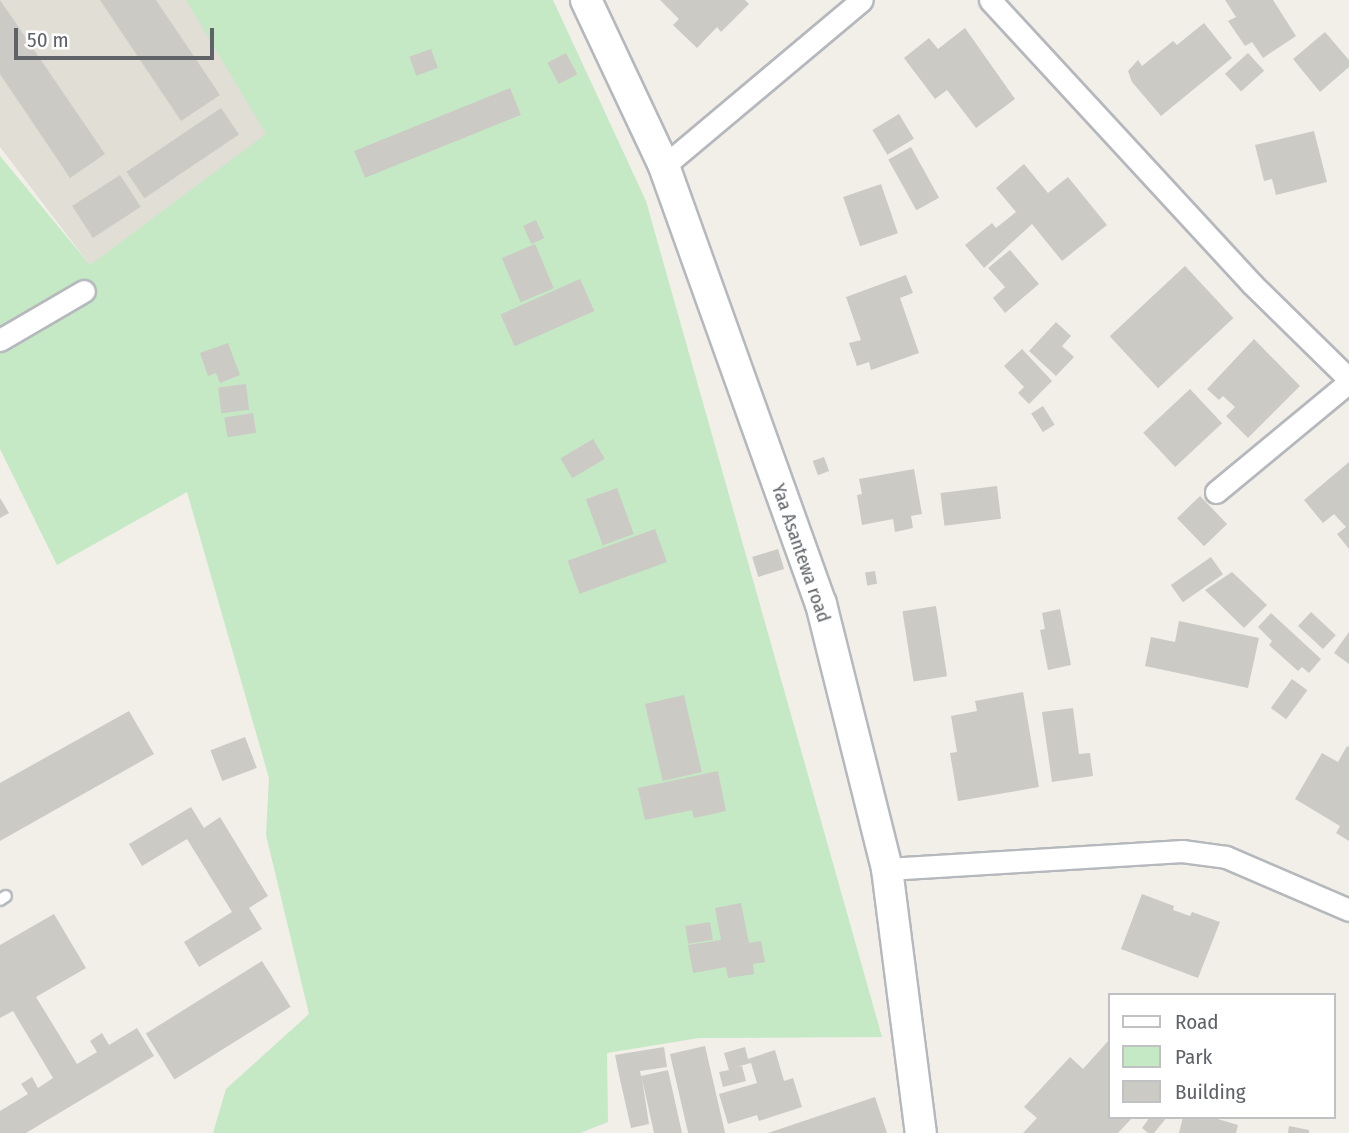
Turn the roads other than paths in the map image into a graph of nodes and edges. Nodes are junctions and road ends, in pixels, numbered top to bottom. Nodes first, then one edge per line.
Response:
1 (586, 0) edge
2 (862, 0) edge
3 (990, 0) edge
4 (664, 166) junction
5 (84, 291) dead end
6 (0, 340) edge
7 (1349, 381) edge
8 (1216, 492) dead end
9 (887, 869) junction
10 (1349, 909) edge
11 (921, 1133) edge

1 - 4 street, Yaa Asantewa road
2 - 4 street
3 - 7 street
4 - 9 street, Yaa Asantewa road
5 - 6 street
7 - 8 street
9 - 10 street
9 - 11 street, Yaa Asantewa road

